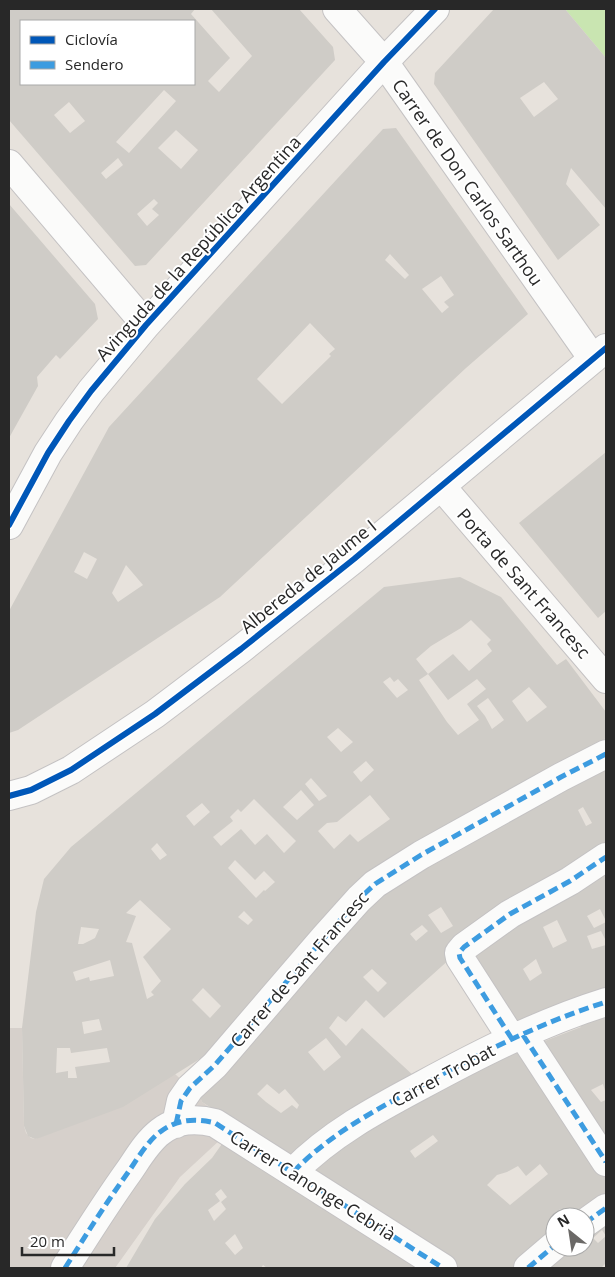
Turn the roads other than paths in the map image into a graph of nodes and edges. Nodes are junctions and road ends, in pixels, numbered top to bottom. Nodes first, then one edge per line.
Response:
1 (337, 9) edge
2 (435, 9) edge
3 (384, 62) junction
4 (9, 164) edge
5 (146, 325) junction
6 (599, 354) edge
7 (441, 486) junction
8 (9, 525) edge
9 (606, 679) edge
10 (606, 754) edge
11 (9, 796) edge
12 (606, 858) edge
13 (606, 1002) edge
14 (518, 1037) junction
15 (176, 1124) junction
16 (606, 1162) edge
17 (293, 1172) junction
18 (606, 1208) edge
19 (595, 1216) edge
20 (545, 1254) edge
21 (65, 1268) edge
22 (443, 1268) edge
23 (528, 1268) edge

1 - 3 street, Carrer de Don Carlos Sarthou
2 - 3 street, Avinguda de la República Argentina
3 - 5 street, Avinguda de la República Argentina
3 - 6 street, Carrer de Don Carlos Sarthou
4 - 5 street
5 - 8 street, Avinguda de la República Argentina
6 - 7 street, Albereda de Jaume I
7 - 9 street, Porta de Sant Francesc
7 - 11 street, Albereda de Jaume I
10 - 15 street, Carrer de Sant Francesc
12 - 14 street
13 - 14 street, Carrer Trobat
14 - 16 street
14 - 17 street, Carrer Trobat
15 - 17 street, Carrer Canonge Cebrià
15 - 21 street
17 - 22 street, Carrer Canonge Cebrià
18 - 19 street
20 - 23 street

